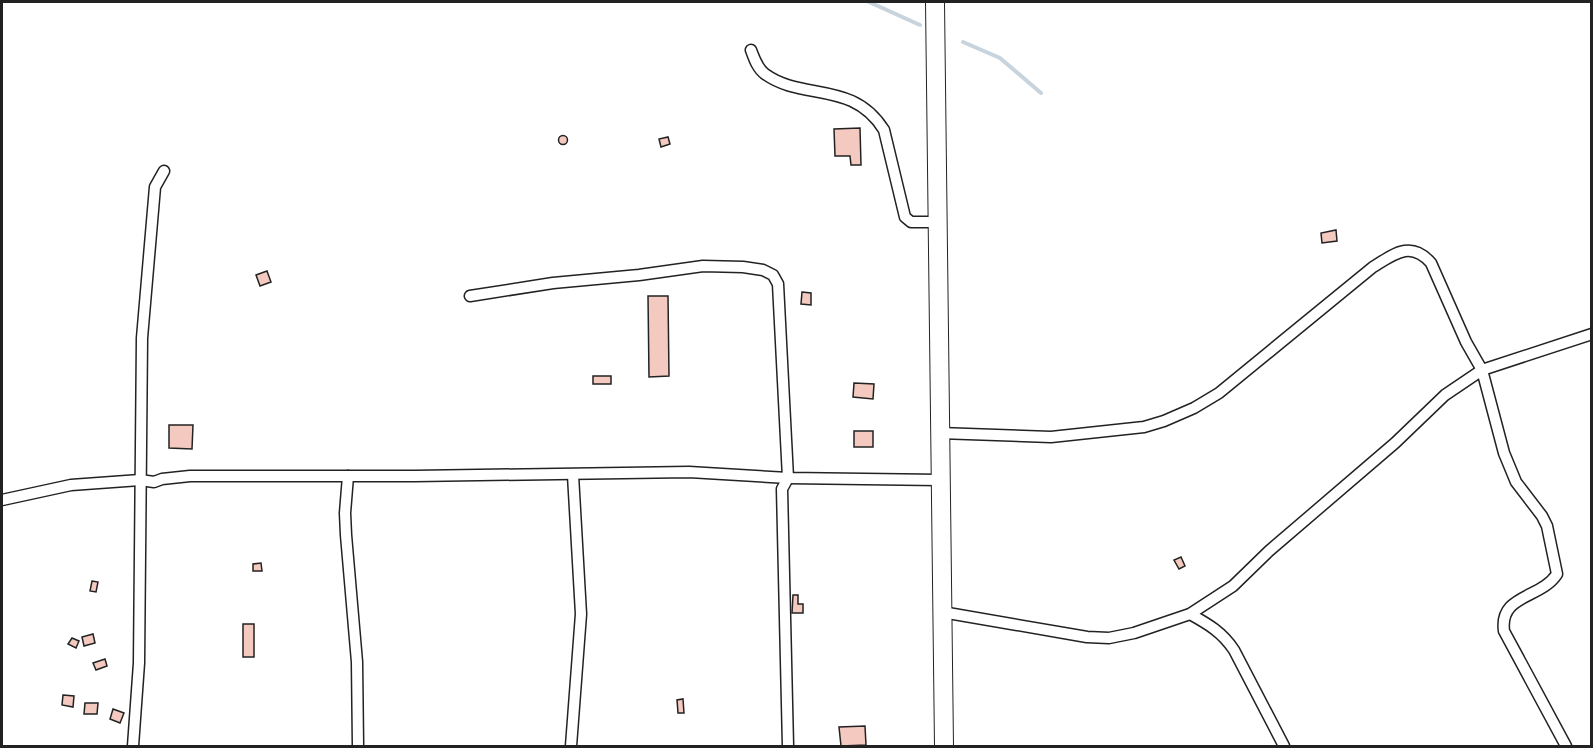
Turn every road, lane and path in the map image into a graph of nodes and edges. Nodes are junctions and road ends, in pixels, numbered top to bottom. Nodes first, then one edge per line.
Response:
1 (935, 2) edge
2 (751, 50) dead end
3 (164, 171) dead end
4 (937, 222) junction
5 (470, 296) dead end
6 (1592, 334) edge
7 (1482, 370) junction
8 (939, 433) junction
9 (573, 475) junction
10 (348, 476) junction
11 (788, 477) junction
12 (140, 480) junction
13 (940, 480) junction
14 (2, 500) edge
15 (942, 612) junction
16 (1190, 614) junction
17 (133, 747) edge
18 (358, 747) edge
19 (571, 747) edge
20 (788, 747) edge
21 (944, 747) edge
22 (1284, 747) edge
23 (1566, 747) edge

1 - 4 main road
2 - 4 street
3 - 12 street
4 - 8 main road
5 - 11 street
6 - 7 street
7 - 8 street
7 - 16 street
7 - 23 street
8 - 13 main road
9 - 10 street
9 - 11 street
9 - 19 street
10 - 12 street
10 - 18 street
11 - 13 street
11 - 20 street
12 - 14 street
12 - 17 street
13 - 15 main road
15 - 16 street
15 - 21 main road
16 - 22 street

